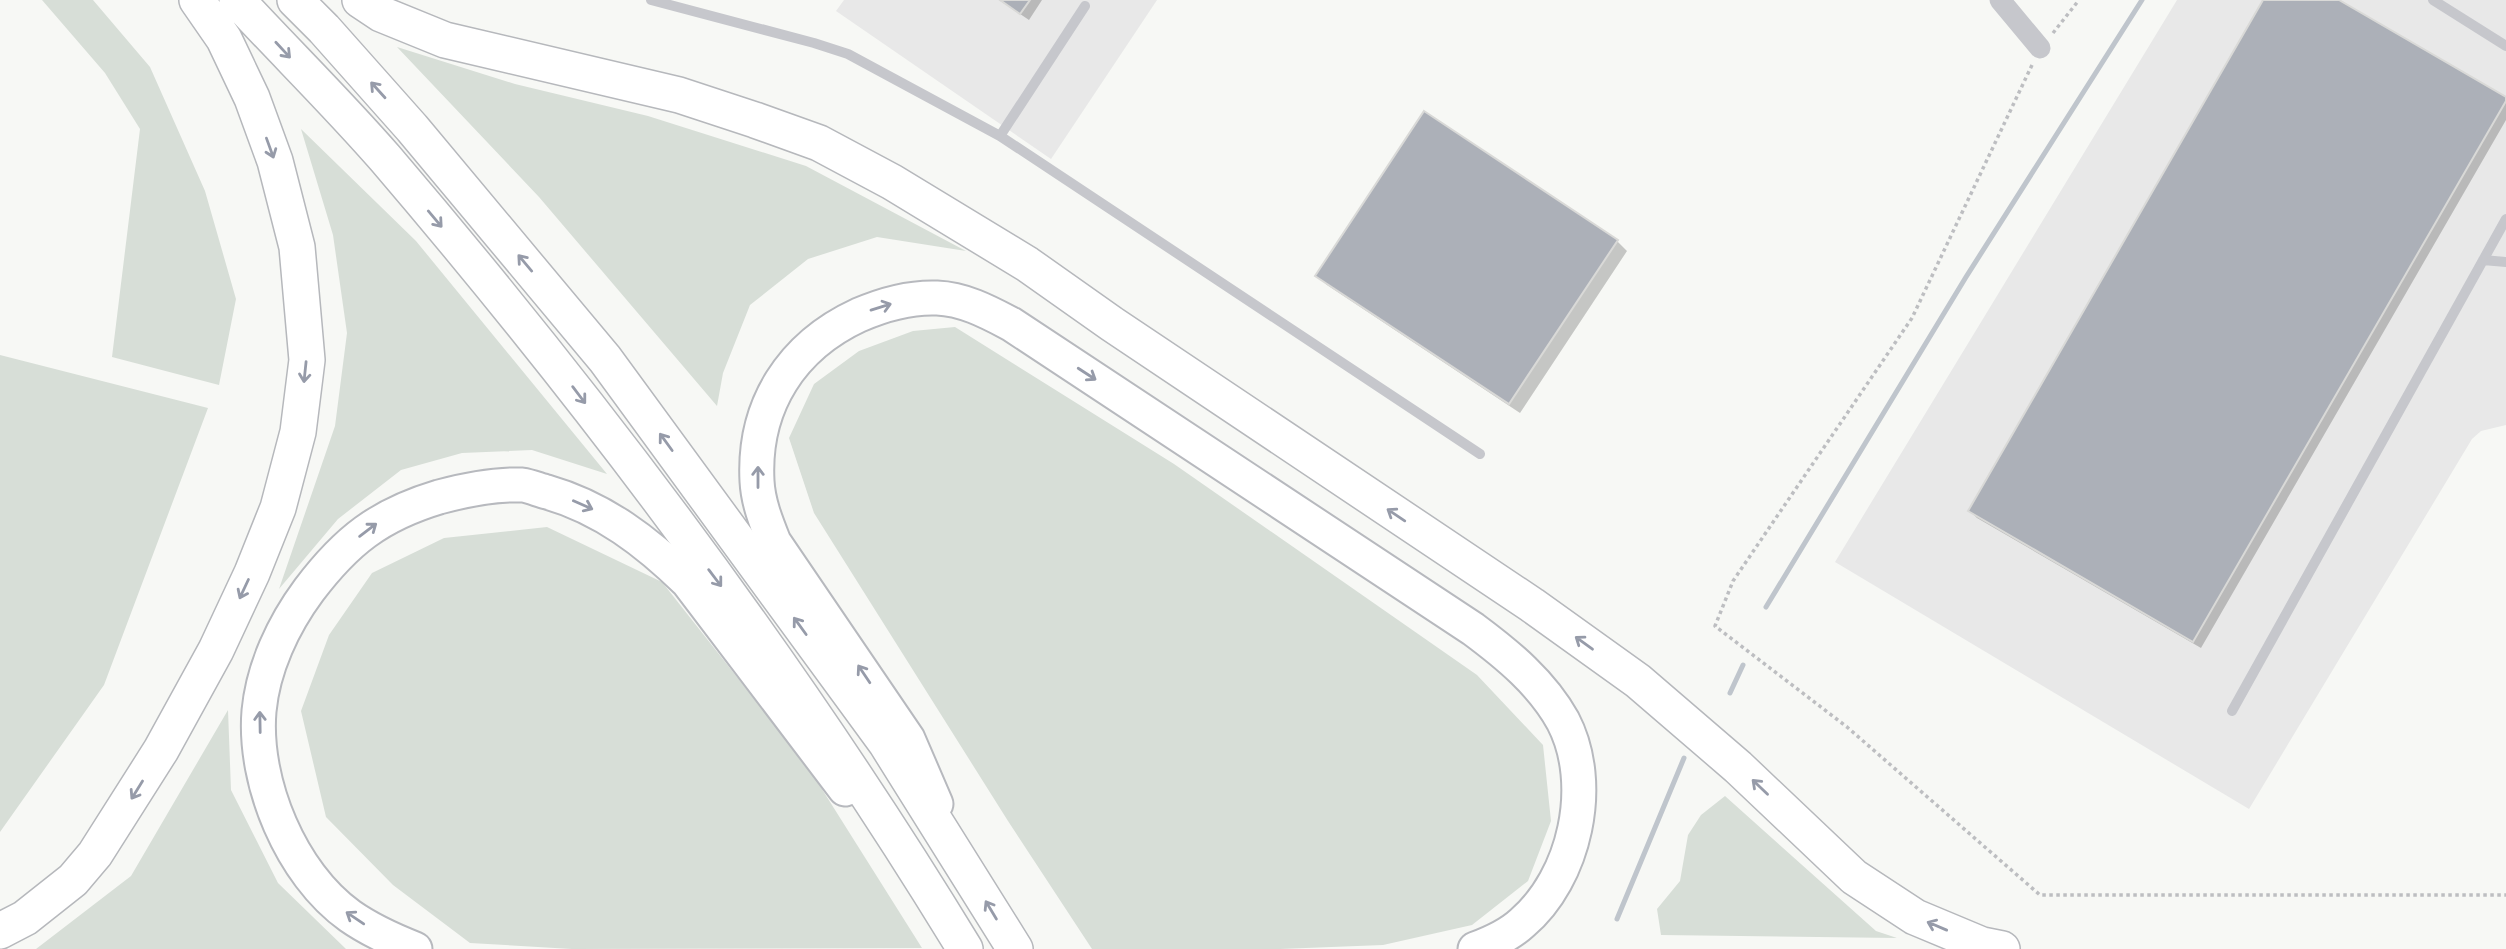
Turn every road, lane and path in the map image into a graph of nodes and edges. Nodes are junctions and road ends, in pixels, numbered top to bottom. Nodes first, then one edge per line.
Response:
1 (197, 0) edge
2 (236, 0) edge
3 (295, 0) edge
4 (360, 0) edge
5 (651, 0) edge
6 (2000, 0) edge
7 (2080, 0) edge
8 (2432, 0) edge
9 (1085, 6) dead end
10 (2506, 46) edge
11 (2040, 48) junction
12 (1000, 136) junction
13 (2506, 219) edge
14 (2483, 260) junction
15 (2506, 262) edge
16 (1480, 454) dead end
17 (2232, 711) dead end
18 (905, 852) junction
19 (959, 857) junction
20 (2506, 895) edge
21 (0, 931) edge
22 (415, 949) edge
23 (965, 949) edge
24 (1015, 949) edge
25 (1475, 949) edge
26 (2002, 949) edge

1 -> 21 highway
2 -> 18 highway
19 -> 3 highway
26 -> 4 highway
5 - 12 lane
6 - 11 street
7 - 11 path
8 - 10 lane
9 - 12 lane
11 - 20 path
12 - 16 lane
13 - 14 lane
14 - 15 lane
14 - 17 lane
22 -> 18 main road
18 - 23 highway
24 -> 19 highway
19 -> 25 main road

